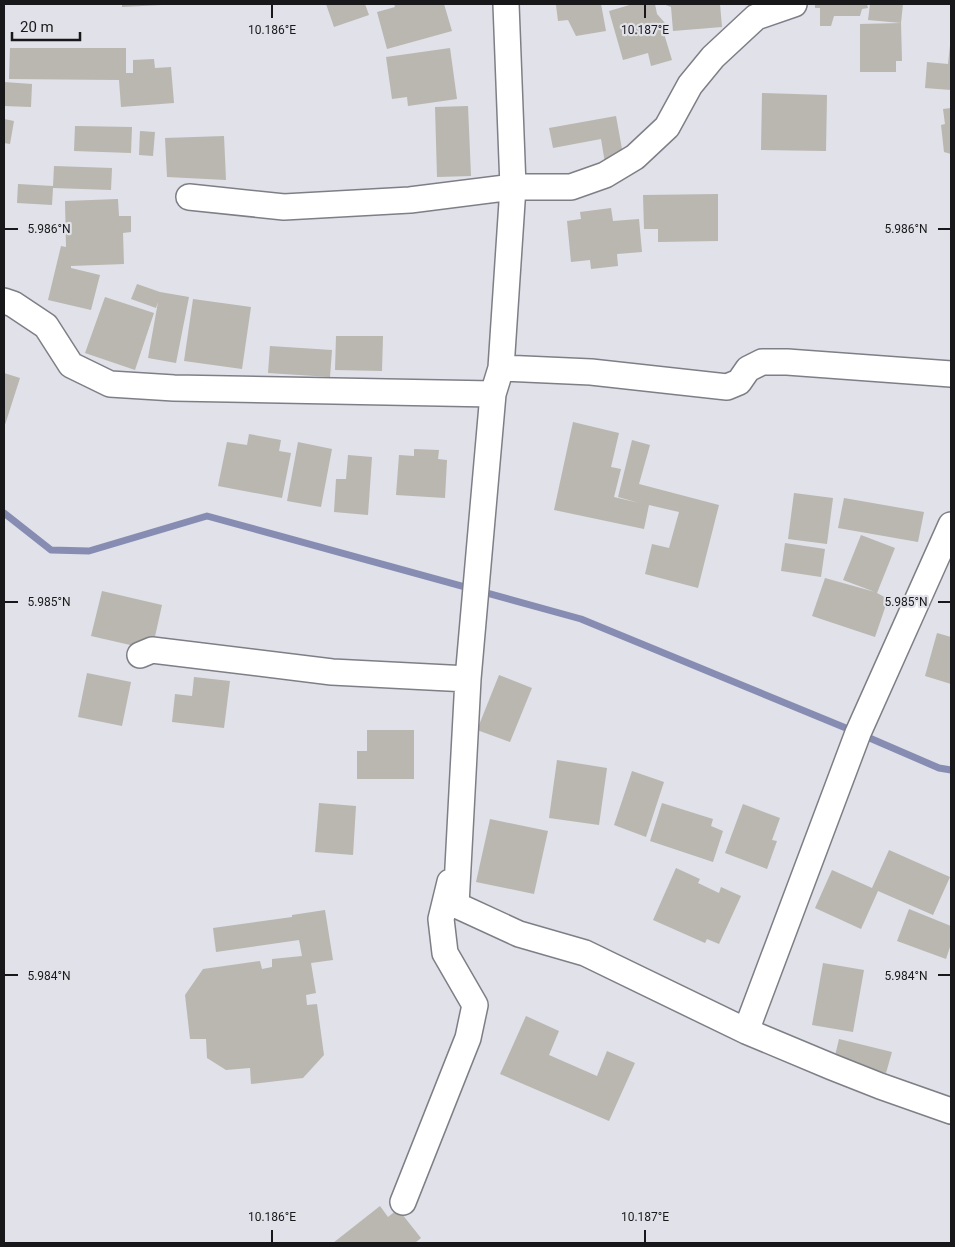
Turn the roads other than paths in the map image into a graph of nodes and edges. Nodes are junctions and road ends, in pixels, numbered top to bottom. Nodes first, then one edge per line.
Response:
1 (506, 4) edge
2 (794, 4) edge
3 (513, 186) junction
4 (189, 197) dead end
5 (4, 301) edge
6 (501, 368) junction
7 (951, 374) edge
8 (493, 394) junction
9 (951, 525) edge
10 (140, 656) dead end
11 (468, 679) junction
12 (458, 848) junction
13 (746, 1031) junction
14 (951, 1111) edge
15 (403, 1202) dead end

1 - 3 street
2 - 3 street
3 - 4 street
3 - 6 street
5 - 8 street
6 - 7 street
6 - 8 street
8 - 11 street
9 - 13 street
10 - 11 street
11 - 12 street
12 - 13 street
12 - 15 street
13 - 14 street

